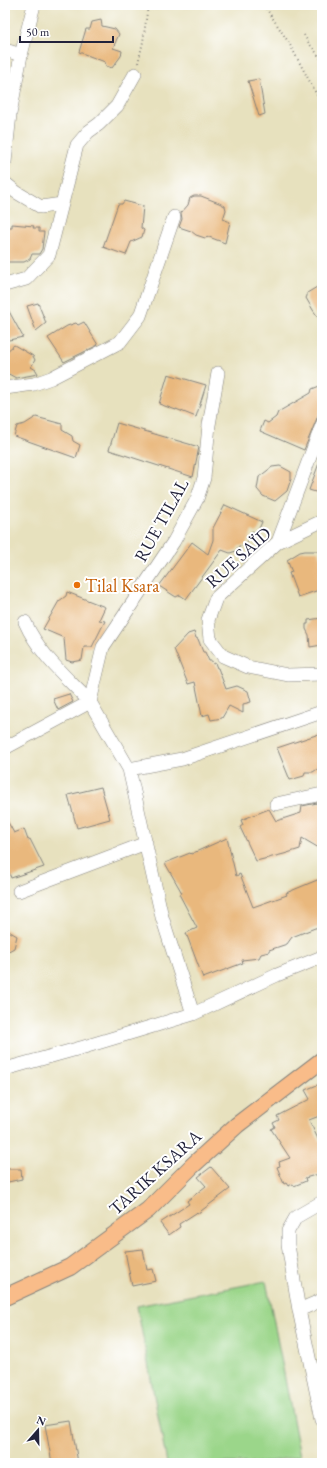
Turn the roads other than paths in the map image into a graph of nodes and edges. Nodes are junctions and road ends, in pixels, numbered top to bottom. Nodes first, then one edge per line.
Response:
1 (34, 5) edge
2 (5, 50) edge
3 (21, 55) junction
4 (136, 74) road end
5 (5, 162) edge
6 (5, 183) edge
7 (62, 204) junction
8 (174, 217) dead end
9 (5, 285) edge
10 (218, 373) dead end
11 (5, 388) edge
12 (322, 425) edge
13 (322, 521) edge
14 (278, 542) junction
15 (25, 622) dead end
16 (322, 674) edge
17 (90, 702) junction
18 (322, 712) edge
19 (5, 748) edge
20 (129, 769) junction
21 (322, 794) edge
22 (276, 804) dead end
23 (146, 843) junction
24 (19, 891) dead end
25 (322, 957) edge
26 (193, 1014) junction
27 (322, 1060) edge
28 (5, 1069) edge
29 (322, 1202) edge
30 (5, 1297) edge
31 (322, 1300) edge
32 (299, 1310) junction
33 (322, 1419) edge

1 - 3 street
2 - 3 street
3 - 5 street
4 - 7 street
6 - 7 street
7 - 9 street
8 - 11 street
10 - 17 street, RUE TILAL
12 - 14 street
13 - 14 street, RUE SAÏD
14 - 16 street, RUE SAÏD
15 - 17 street
17 - 19 street
17 - 20 street
18 - 20 street
20 - 23 street
21 - 22 street
23 - 24 street
23 - 26 street
25 - 26 street
26 - 28 street
27 - 30 main road, TARIK KSARA
29 - 32 street
31 - 32 street
32 - 33 street

